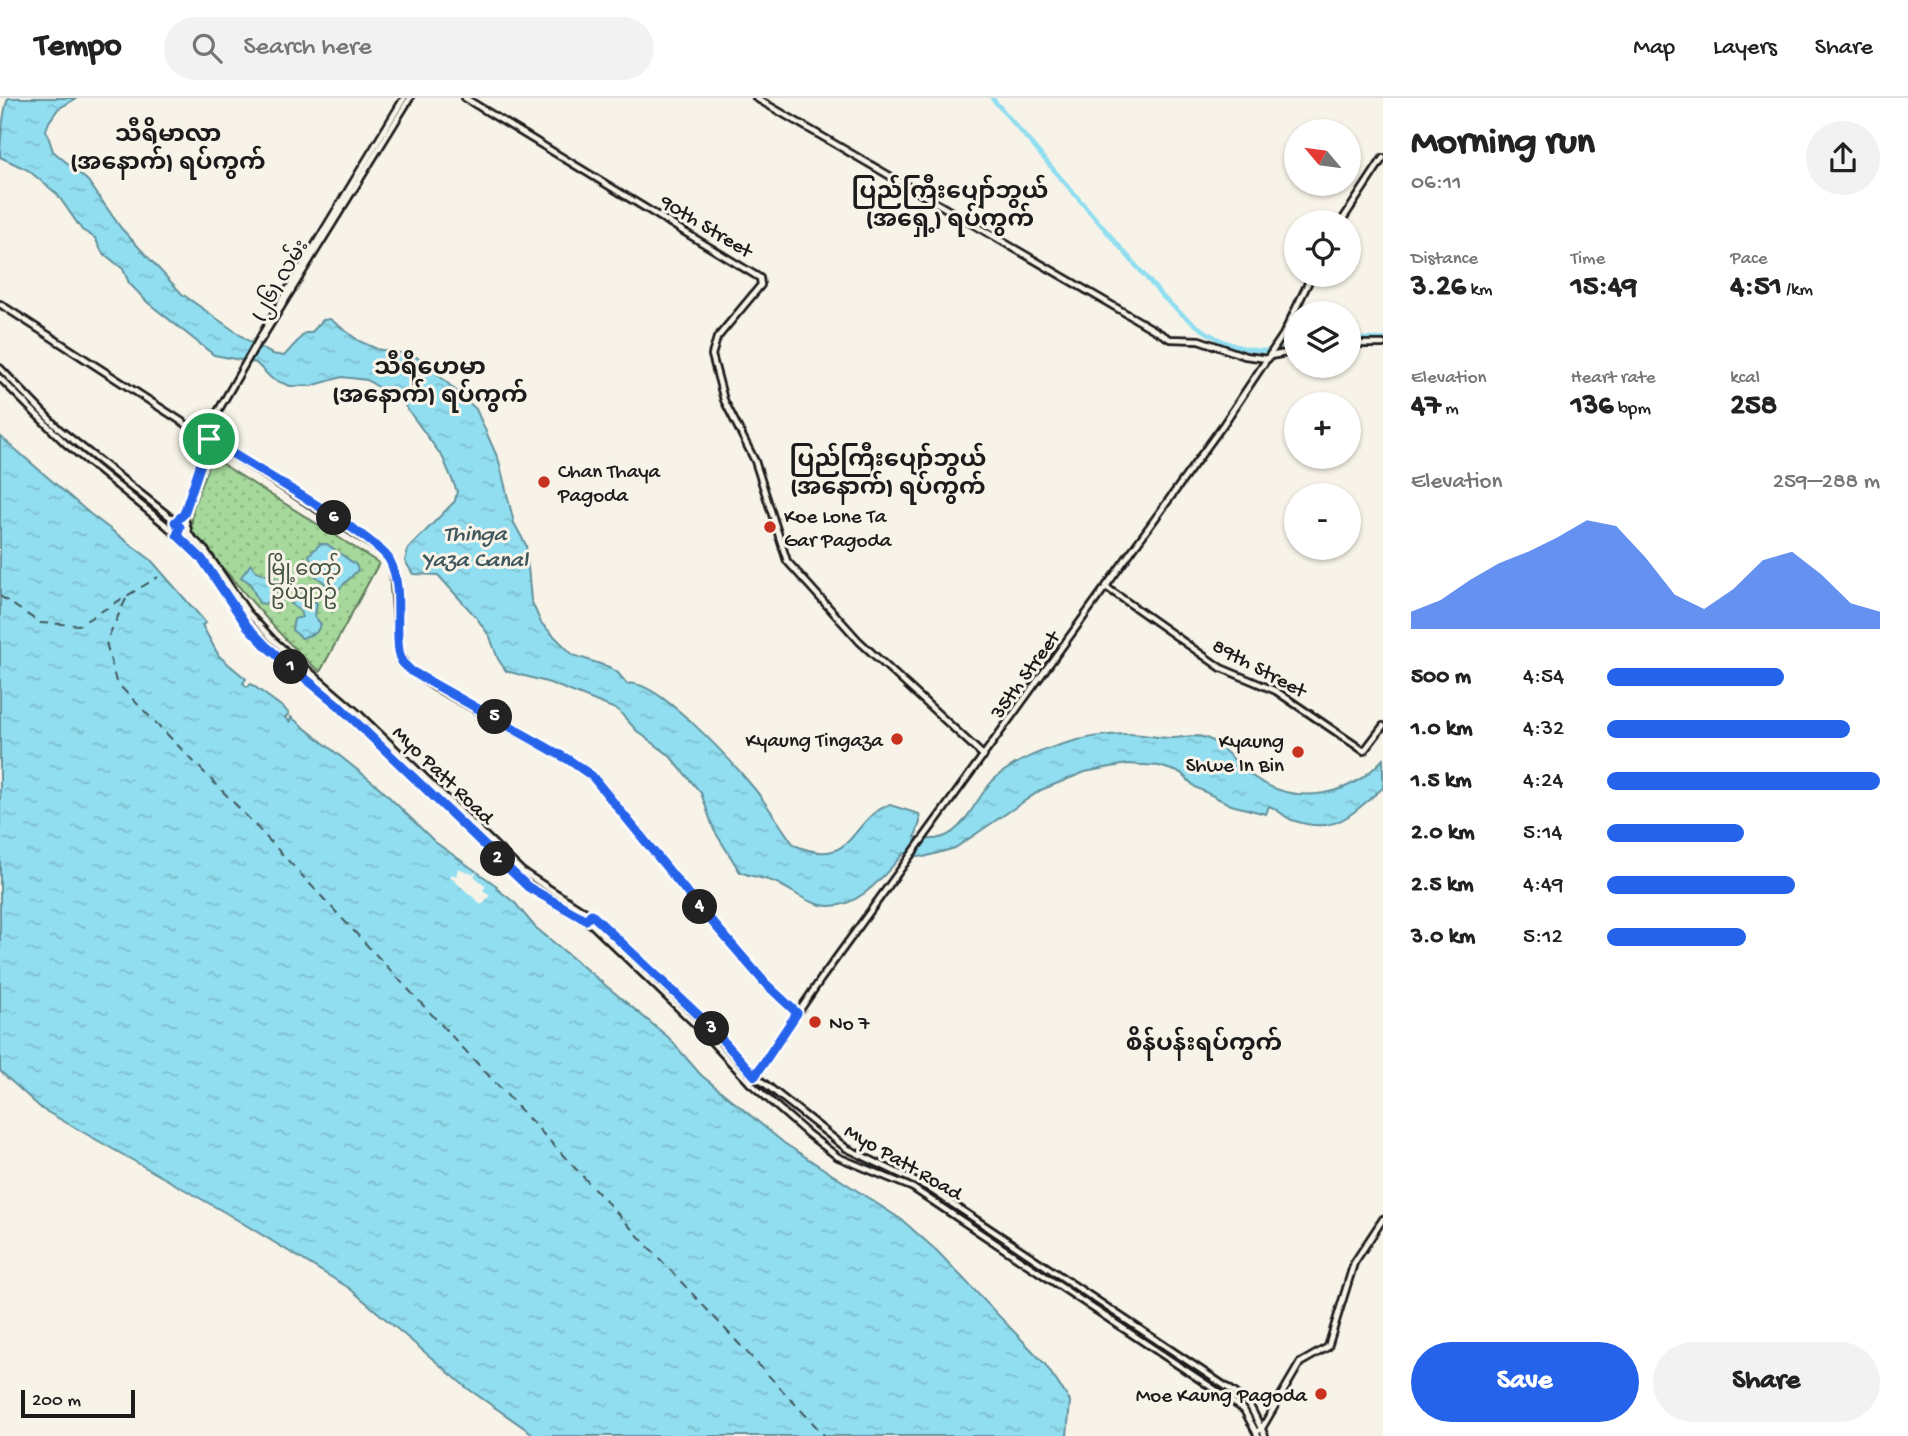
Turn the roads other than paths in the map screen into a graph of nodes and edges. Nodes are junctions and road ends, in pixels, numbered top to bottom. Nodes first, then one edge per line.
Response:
1 (404, 98) edge
2 (410, 98) edge
3 (465, 98) edge
4 (756, 98) edge
5 (382, 140) junction
6 (1383, 158) edge
7 (1349, 210) edge
8 (1306, 287) edge
9 (0, 304) edge
10 (1361, 344) edge
11 (1383, 344) edge
12 (1284, 352) edge
13 (1271, 354) junction
14 (0, 368) edge
15 (0, 379) edge
16 (209, 439) junction
17 (184, 514) junction
18 (175, 522) junction
19 (180, 527) junction
20 (177, 535) junction
21 (189, 535) junction
22 (222, 573) junction
23 (215, 578) junction
24 (1106, 587) junction
25 (1383, 726) edge
26 (984, 756) junction
27 (458, 809) junction
28 (452, 816) junction
29 (591, 914) junction
30 (586, 920) junction
31 (797, 1013) junction
32 (755, 1076) junction
33 (750, 1083) junction
34 (916, 1181) junction
35 (913, 1188) junction
36 (1383, 1219) edge
37 (1081, 1293) junction
38 (1077, 1298) junction
39 (1190, 1364) junction
40 (1186, 1371) junction
41 (1262, 1428) junction
42 (1257, 1434) edge
43 (1265, 1436) edge

1 - 5 main road
2 - 5 main road
3 - 26 main road, 90th Street
4 - 13 main road
5 - 16 main road, (၂၆) လမ်း
6 - 7 main road
8 - 13 main road, 35th Street
9 - 16 main road
10 - 11 main road
12 - 13 main road
13 - 24 main road, 35th Street
14 - 18 main road, Myo Patt Road
15 - 20 main road, Myo Patt Road
16 - 17 main road, (၂၆) လမ်း
16 - 31 main road
17 - 18 main road
17 - 19 main road, (၂၆) လမ်း
17 - 21 main road
18 - 19 main road, Myo Patt Road
19 - 20 main road, (၂၆) လမ်း
19 - 21 main road, Myo Patt Road
20 - 23 main road, Myo Patt Road
21 - 22 main road, Myo Patt Road
22 - 23 main road
22 - 27 main road, Myo Patt Road
23 - 28 main road, Myo Patt Road
24 - 25 main road, 89th Street
24 - 26 main road, 35th Street
26 - 31 main road, 35th Street
27 - 28 main road
27 - 29 main road, Myo Patt Road
28 - 30 main road, Myo Patt Road
29 - 30 main road
29 - 32 main road, Myo Patt Road
30 - 33 main road, Myo Patt Road
31 - 32 main road, 35th Street
32 - 33 main road, 35th Street
32 - 34 main road, Myo Patt Road
33 - 35 main road, Myo Patt Road
34 - 35 main road
34 - 37 main road, Myo Patt Road
35 - 38 main road, Myo Patt Road
36 - 41 main road
37 - 38 main road
37 - 39 main road, Myo Patt Road
38 - 40 main road, Myo Patt Road
39 - 40 main road
39 - 41 main road, Myo Patt Road
40 - 42 main road, Myo Patt Road
41 - 42 main road
41 - 43 main road, Myo Patt Road

